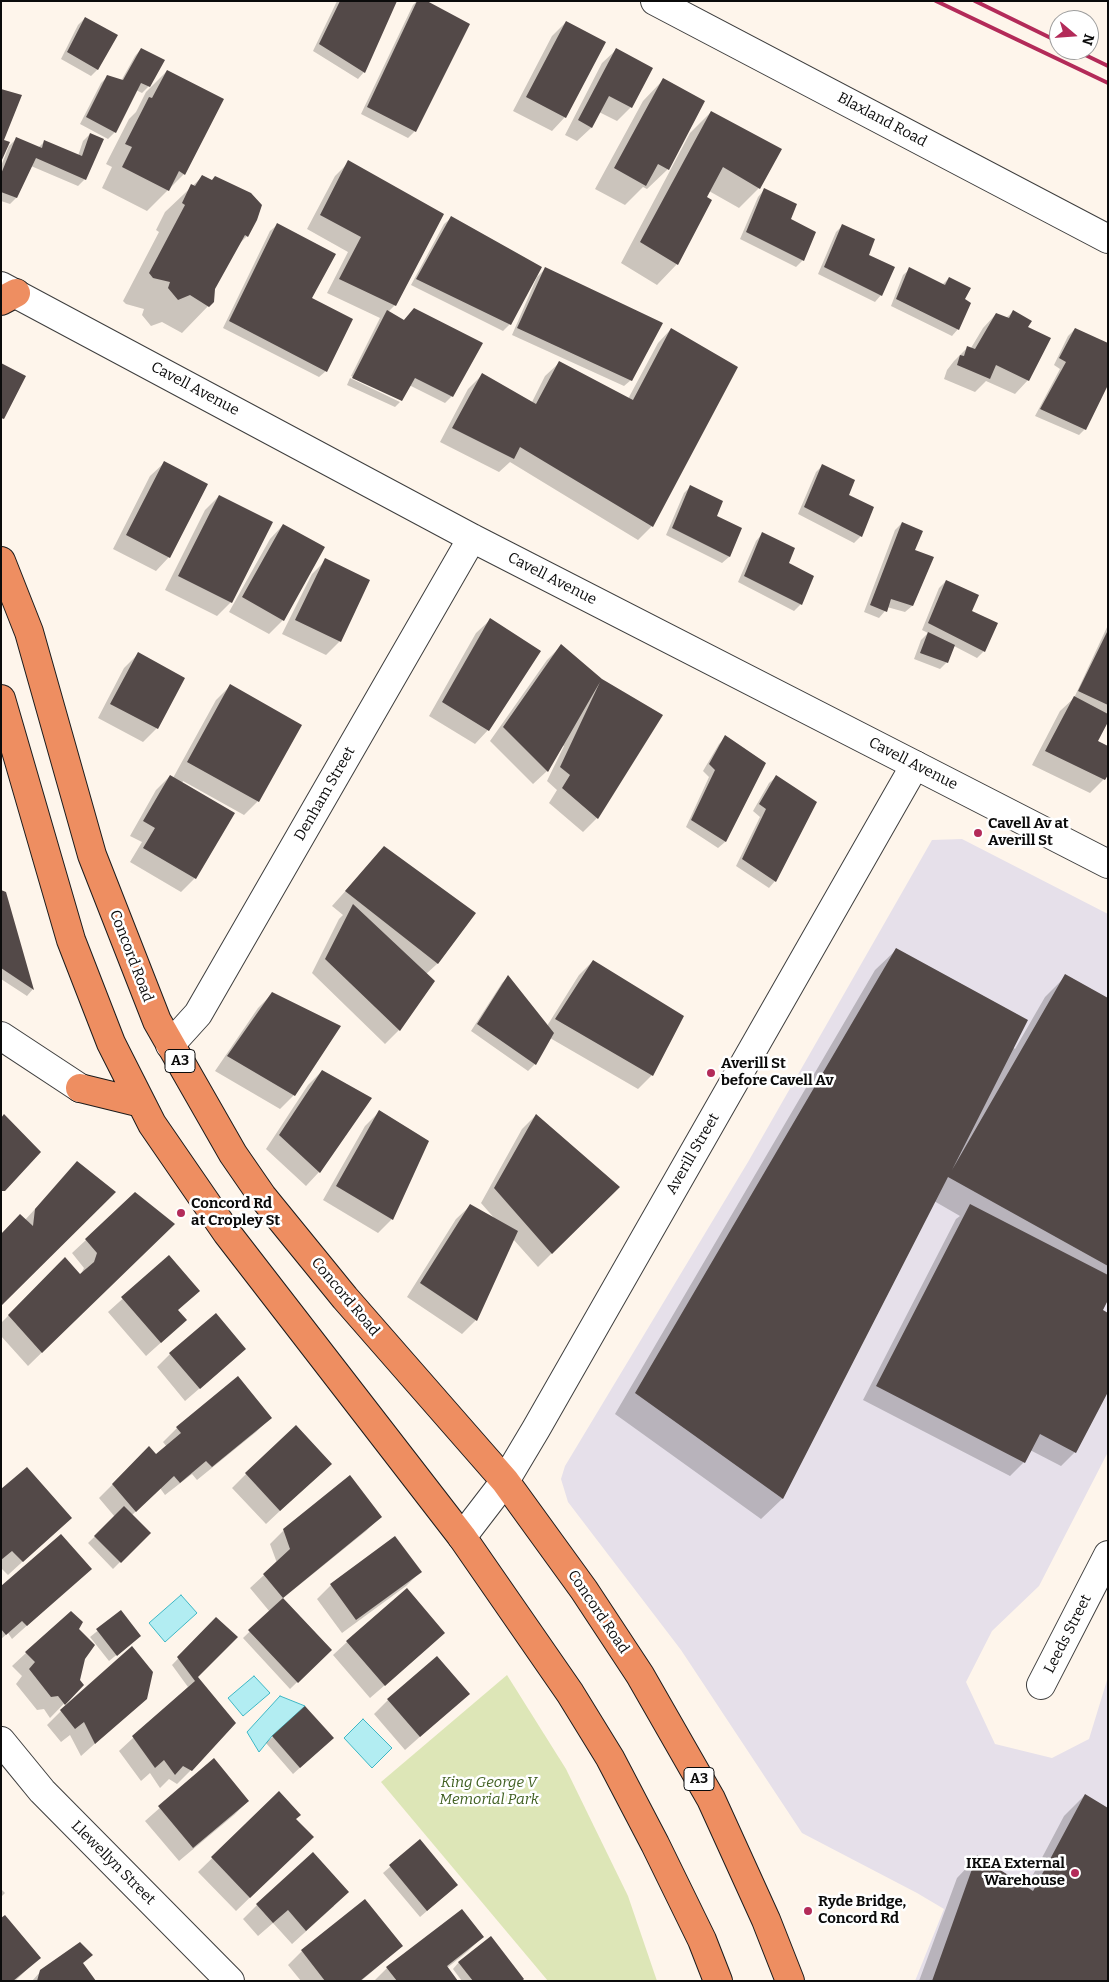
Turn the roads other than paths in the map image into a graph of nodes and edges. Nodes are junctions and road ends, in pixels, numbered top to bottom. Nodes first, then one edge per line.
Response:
1 (656, 1) edge
2 (1108, 238) edge
3 (6, 294) edge
4 (472, 538) junction
5 (1, 561) edge
6 (1, 700) edge
7 (915, 765) junction
8 (1108, 864) edge
9 (1, 1036) edge
10 (170, 1045) junction
11 (80, 1088) joint
12 (141, 1103) junction
13 (505, 1481) junction
14 (462, 1537) junction
15 (1108, 1555) edge
16 (1041, 1685) dead end
17 (1, 1741) edge
18 (230, 1981) edge
19 (718, 1981) edge
20 (790, 1981) edge

1 - 2 street, Blaxland Road
3 - 4 street, Cavell Avenue
4 - 7 street, Cavell Avenue
4 - 10 street, Denham Street
5 - 10 highway, Concord Road / A3
6 - 12 highway
7 - 8 street, Cavell Avenue
7 - 13 street, Averill Street
9 - 11 street
10 - 13 highway, Concord Road / A3
11 - 12 highway
12 - 14 highway
13 - 14 street, Averill Street
13 - 20 highway, Concord Road / A3
14 - 19 highway
15 - 16 street, Leeds Street
17 - 18 street, Llewellyn Street

